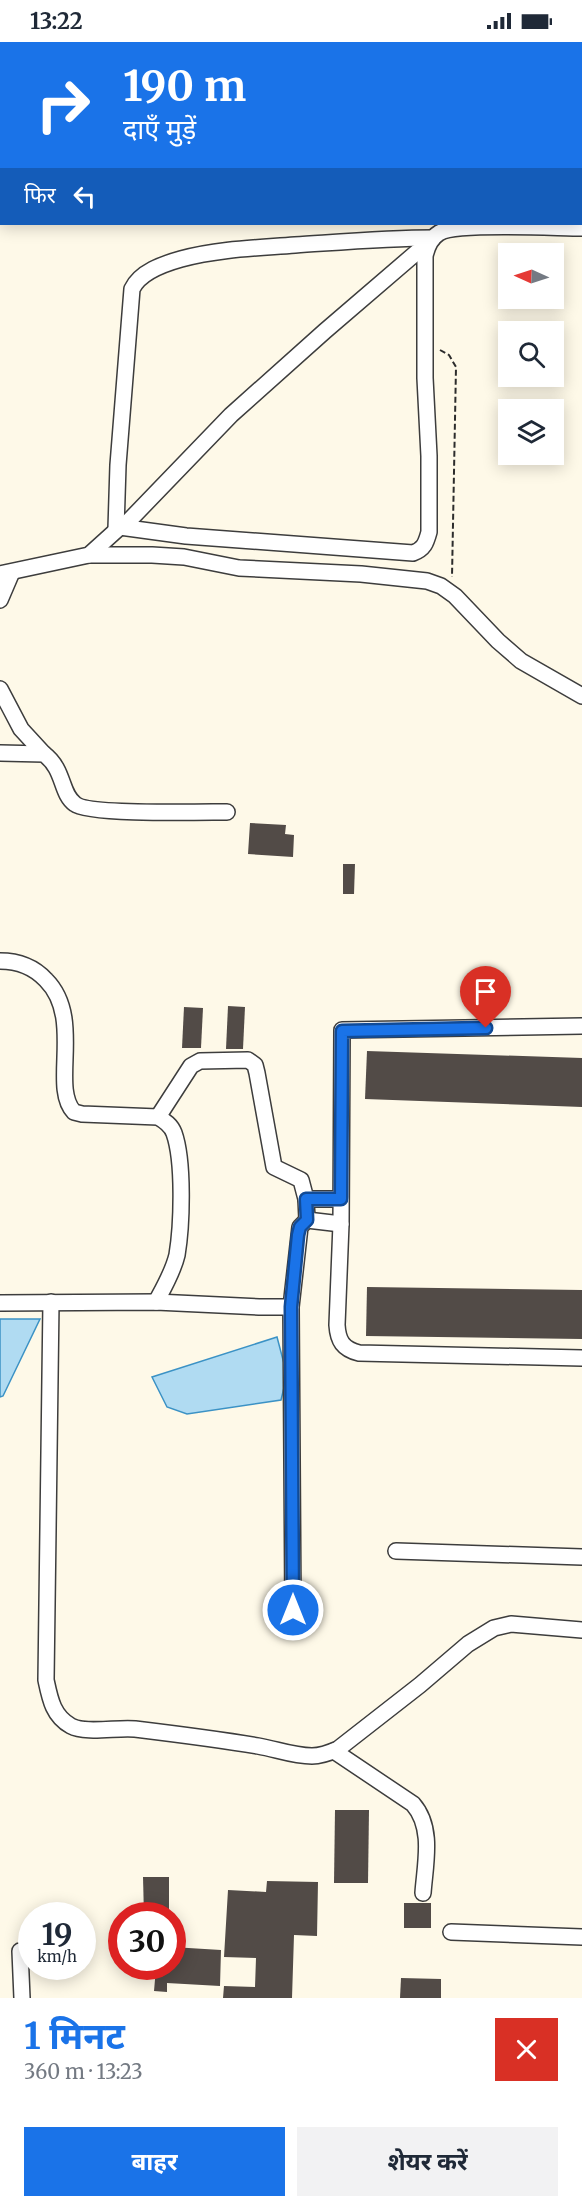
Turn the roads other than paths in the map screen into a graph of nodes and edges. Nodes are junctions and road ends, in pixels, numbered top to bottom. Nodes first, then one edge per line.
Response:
1 (449, 226) edge
2 (582, 228) edge
3 (430, 244) junction
4 (119, 528) junction
5 (89, 555) junction
6 (6, 573) edge
7 (0, 600) edge
8 (0, 689) edge
9 (582, 696) edge
10 (0, 753) edge
11 (44, 754) junction
12 (227, 812) dead end
13 (0, 961) edge
14 (582, 1026) edge
15 (158, 1117) junction
16 (306, 1199) junction
17 (341, 1199) junction
18 (307, 1220) junction
19 (341, 1224) junction
20 (51, 1302) junction
21 (156, 1302) junction
22 (0, 1303) edge
23 (291, 1307) junction
24 (582, 1358) edge
25 (396, 1551) dead end
26 (582, 1557) edge
27 (293, 1610) dead end
28 (582, 1630) edge
29 (334, 1751) junction
30 (423, 1893) dead end
31 (452, 1932) dead end
32 (582, 1937) edge
33 (21, 1980) edge
34 (22, 1998) edge

1 - 2 street
1 - 3 street
3 - 4 street
3 - 4 street
3 - 4 street
4 - 5 street
5 - 6 street
5 - 9 street
6 - 7 street
8 - 11 street
10 - 11 street
11 - 12 street
13 - 15 street
14 - 17 street
15 - 16 street
15 - 21 street
16 - 17 street
16 - 18 street
17 - 19 street
18 - 19 street
18 - 23 street
19 - 24 street
20 - 21 street
20 - 22 street
20 - 29 street
21 - 23 street
23 - 27 street
25 - 26 street
28 - 29 street
29 - 30 street
31 - 32 street
33 - 34 street

